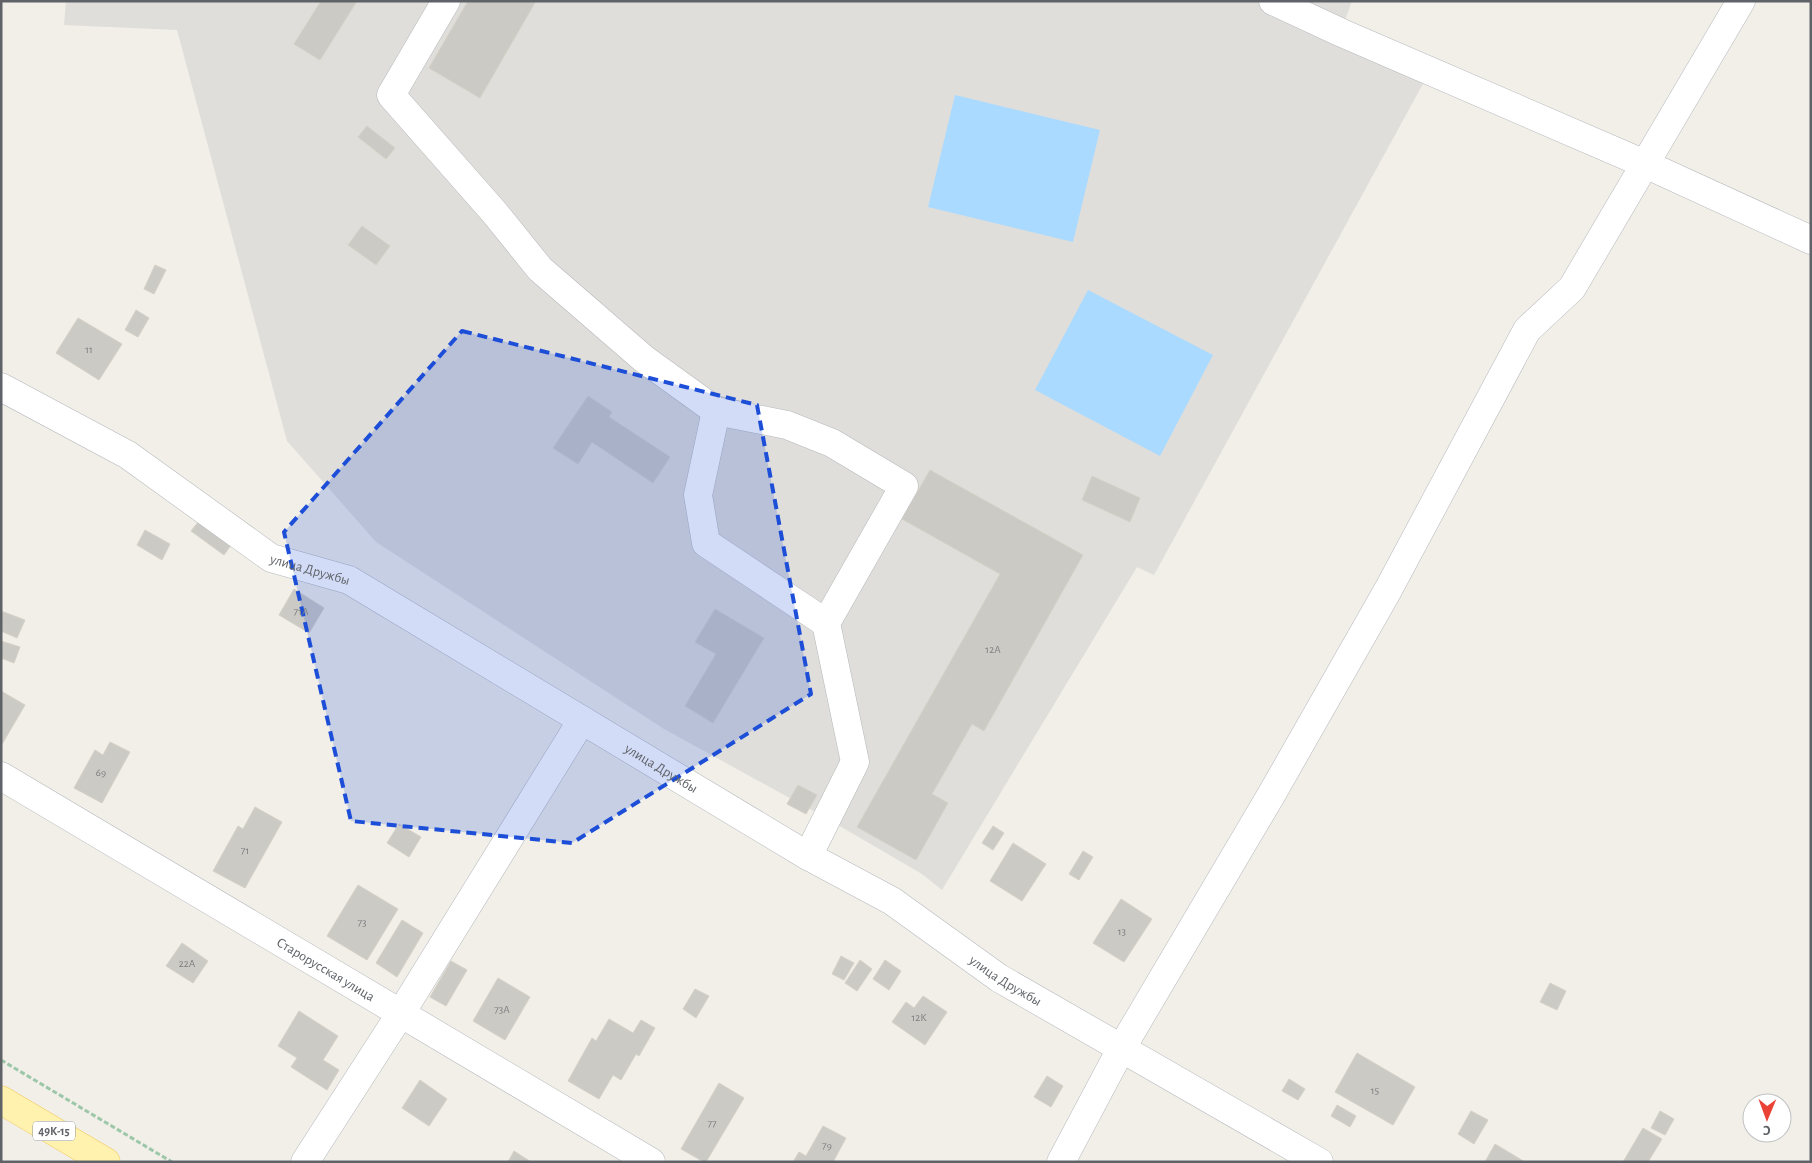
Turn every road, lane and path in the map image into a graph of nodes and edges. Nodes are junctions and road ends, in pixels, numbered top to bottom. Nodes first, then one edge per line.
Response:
1 (446, 1) edge
2 (1273, 1) edge
3 (1741, 1) edge
4 (1645, 164) junction
5 (1811, 240) edge
6 (1, 387) edge
7 (716, 411) junction
8 (826, 623) junction
9 (582, 720) junction
10 (1, 776) edge
11 (808, 856) junction
12 (401, 1013) junction
13 (1121, 1049) junction
14 (1, 1060) edge
15 (1, 1100) edge
16 (106, 1162) edge
17 (172, 1162) edge
18 (305, 1162) edge
19 (650, 1162) edge
20 (1060, 1162) edge
21 (1319, 1162) edge

1 - 7 street
2 - 4 street
3 - 4 street
4 - 5 street
4 - 13 street
6 - 9 street, улица Дружбы
7 - 8 street
7 - 8 street
8 - 11 street
9 - 11 street, улица Дружбы
9 - 12 street
10 - 12 street, Старорусская улица
11 - 13 street, улица Дружбы
12 - 18 street
12 - 19 street, Старорусская улица
13 - 20 street
13 - 21 street, улица Дружбы
14 - 17 path
15 - 16 main road, 49К-15

